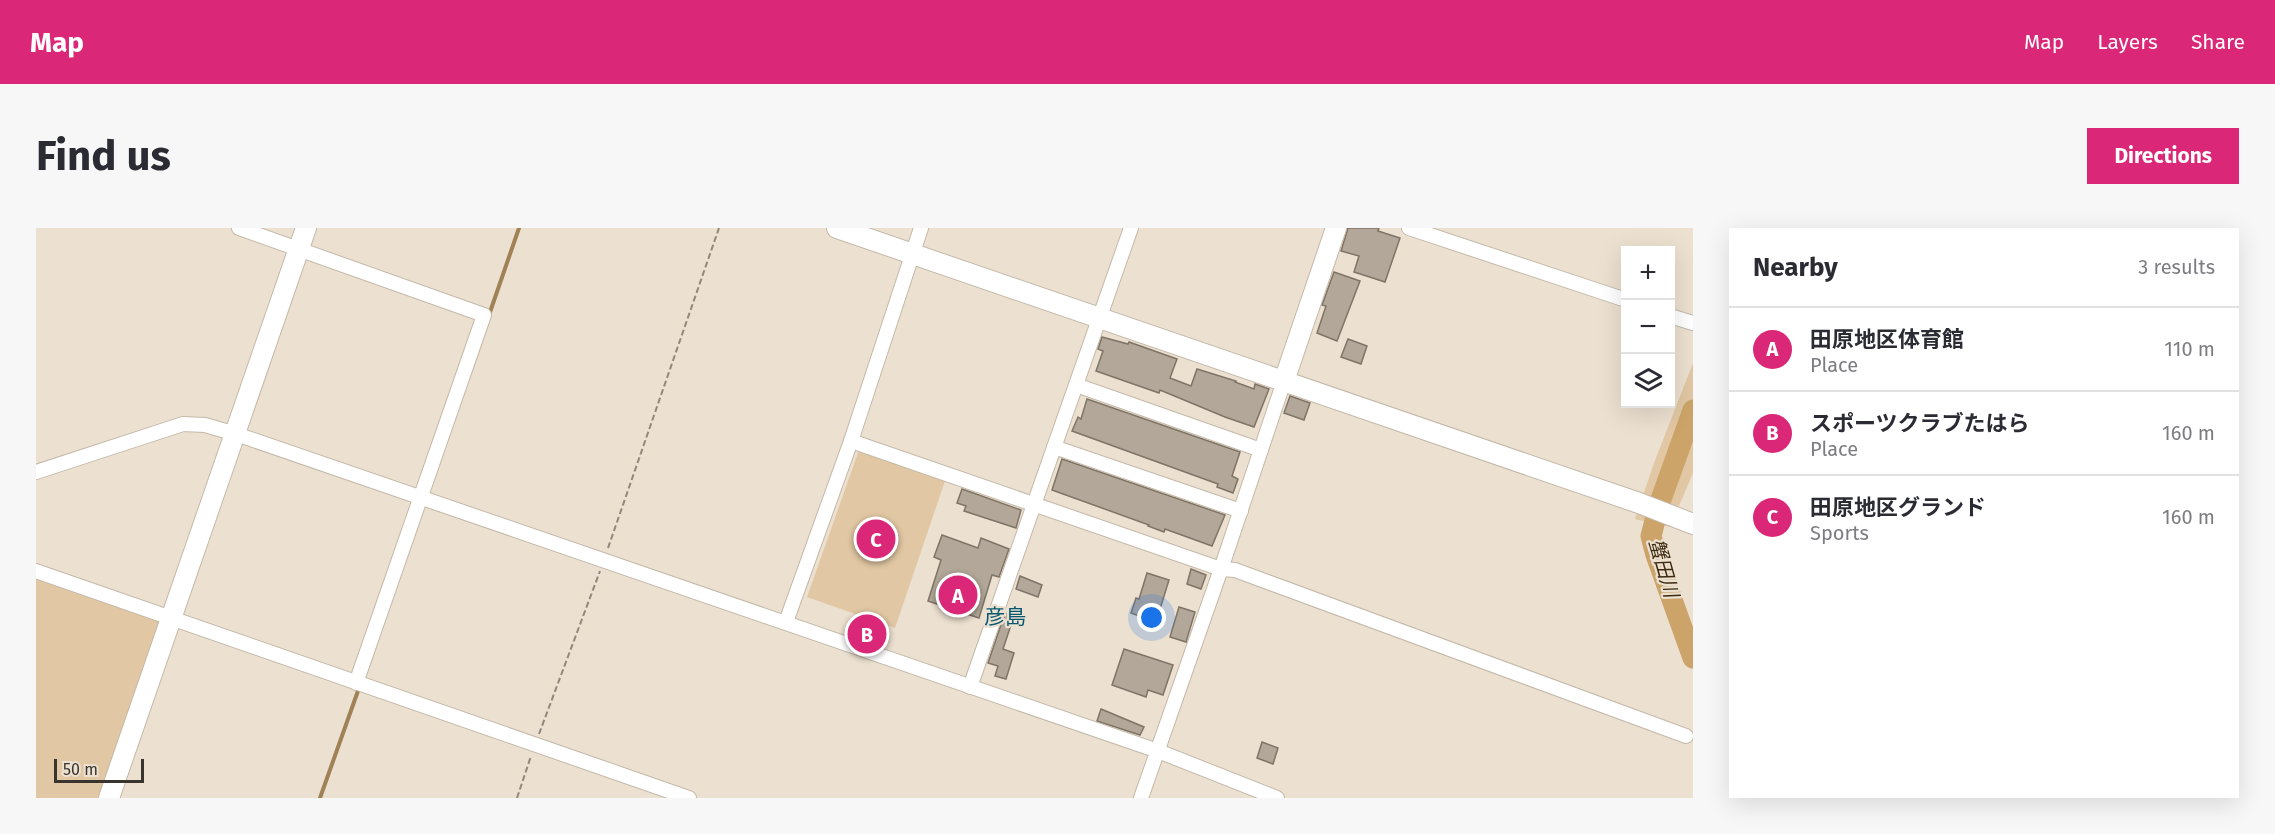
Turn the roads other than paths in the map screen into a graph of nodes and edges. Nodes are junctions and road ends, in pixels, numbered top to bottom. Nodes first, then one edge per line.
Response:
1 (239, 228) edge
2 (306, 228) edge
3 (837, 228) edge
4 (921, 228) edge
5 (1131, 228) edge
6 (1336, 228) edge
7 (1410, 228) edge
8 (299, 249) junction
9 (911, 253) junction
10 (1621, 298) edge
11 (1675, 317) edge
12 (1100, 318) junction
13 (1693, 323) edge
14 (1284, 381) junction
15 (1077, 385) junction
16 (236, 434) junction
17 (851, 441) junction
18 (1054, 447) junction
19 (1261, 450) junction
20 (36, 472) edge
21 (423, 500) junction
22 (1033, 505) junction
23 (1241, 511) junction
24 (1693, 524) edge
25 (1221, 569) junction
26 (36, 572) edge
27 (171, 618) junction
28 (786, 622) junction
29 (359, 684) junction
30 (970, 687) junction
31 (1686, 736) dead end
32 (1158, 751) junction
33 (109, 798) edge
34 (689, 798) edge
35 (1141, 798) edge
36 (1276, 798) edge

1 - 8 street
2 - 8 street
3 - 9 street
4 - 9 street
5 - 12 street
6 - 14 street
7 - 10 street
8 - 16 street
8 - 21 street
9 - 12 street
9 - 17 street
11 - 13 street
12 - 14 street
12 - 15 street
14 - 19 street
14 - 24 street
15 - 18 street
15 - 19 street
16 - 20 street
16 - 21 street
16 - 27 street
17 - 22 street
17 - 28 street
18 - 22 street
18 - 23 street
19 - 23 street
21 - 28 street
21 - 29 street
22 - 25 street
22 - 30 street
23 - 25 street
25 - 31 street
25 - 32 street
26 - 27 street
27 - 29 street
27 - 33 street
28 - 30 street
29 - 34 street
30 - 32 street
32 - 35 street
32 - 36 street

